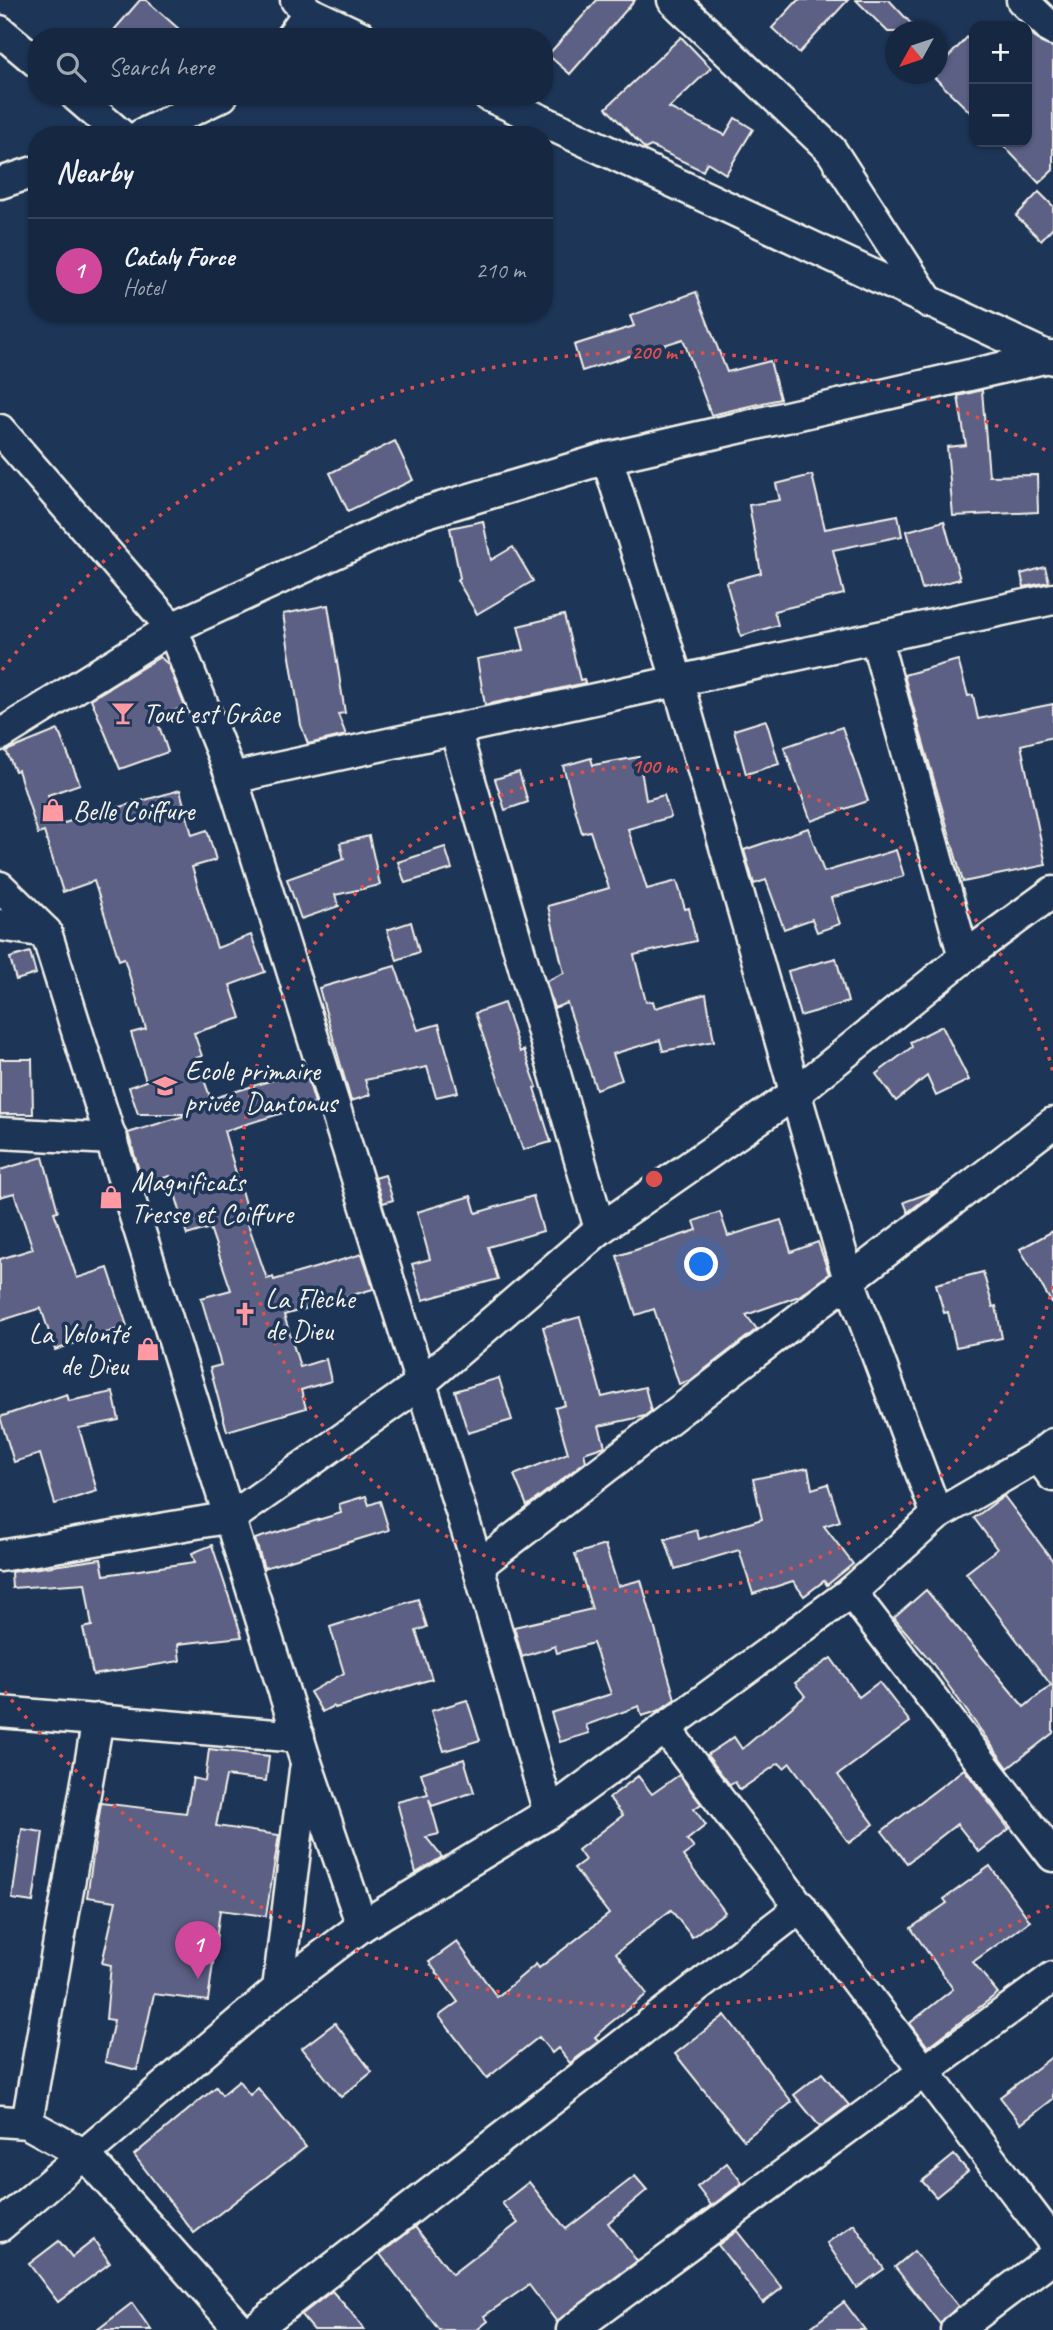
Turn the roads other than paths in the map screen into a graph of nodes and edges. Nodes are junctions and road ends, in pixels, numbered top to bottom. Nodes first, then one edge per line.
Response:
1 (673, 0) edge
2 (1022, 0) edge
3 (302, 6) edge
4 (294, 28) edge
5 (345, 28) edge
6 (1053, 30) edge
7 (0, 31) edge
8 (28, 54) edge
9 (86, 105) edge
10 (203, 105) edge
11 (508, 105) edge
12 (111, 126) edge
13 (160, 126) edge
14 (553, 126) edge
15 (553, 126) edge
16 (28, 174) edge
17 (0, 183) edge
18 (930, 303) junction
19 (1052, 357) edge
20 (0, 430) edge
21 (607, 458) junction
22 (11, 461) edge
23 (1053, 598) edge
24 (172, 628) junction
25 (876, 639) junction
26 (677, 679) junction
27 (455, 729) junction
28 (0, 735) edge
29 (232, 778) junction
30 (0, 887) edge
31 (1053, 892) edge
32 (0, 925) edge
33 (46, 932) junction
34 (964, 957) junction
35 (797, 1092) junction
36 (1053, 1123) edge
37 (0, 1133) edge
38 (113, 1139) junction
39 (600, 1229) junction
40 (849, 1280) junction
41 (420, 1384) junction
42 (1048, 1459) edge
43 (937, 1516) junction
44 (232, 1517) junction
45 (0, 1556) edge
46 (478, 1566) junction
47 (851, 1592) junction
48 (0, 1712) edge
49 (97, 1719) junction
50 (665, 1728) junction
51 (303, 1750) junction
52 (549, 1813) junction
53 (1053, 1856) edge
54 (801, 1907) junction
55 (362, 1926) junction
56 (1053, 1976) edge
57 (278, 1989) junction
58 (926, 2073) junction
59 (13, 2122) edge
60 (85, 2155) junction
61 (0, 2226) edge
62 (1053, 2242) edge
63 (1053, 2256) edge
64 (241, 2330) edge
65 (253, 2330) edge
66 (572, 2330) edge
67 (956, 2330) edge

1 - 18 street
2 - 6 street
3 - 4 street
3 - 5 street
7 - 8 street
9 - 12 street
10 - 13 street
11 - 14 street
15 - 18 street
16 - 17 street
18 - 19 street
19 - 21 street
20 - 22 street
21 - 24 street
21 - 26 street
22 - 24 street
23 - 25 street
24 - 28 street
24 - 29 street
25 - 26 street
25 - 34 street
26 - 27 street
26 - 35 street
27 - 29 street
27 - 39 street
29 - 41 street
30 - 33 street
31 - 34 street
32 - 33 street
33 - 38 street
34 - 35 street
35 - 39 street
35 - 40 street
36 - 40 street
37 - 38 street
38 - 44 street
39 - 41 street
40 - 43 street
40 - 46 street
41 - 44 street
41 - 46 street
42 - 43 street
43 - 47 street
44 - 45 street
44 - 51 street
46 - 52 street
47 - 50 street
47 - 53 street
48 - 49 street
49 - 51 street
49 - 59 street
50 - 52 street
50 - 54 street
51 - 55 street
51 - 57 street
52 - 55 street
54 - 58 street
54 - 65 street
55 - 57 street
56 - 58 street
57 - 60 street
58 - 62 street
58 - 66 street
59 - 60 street
60 - 61 street
60 - 64 street
63 - 67 street

